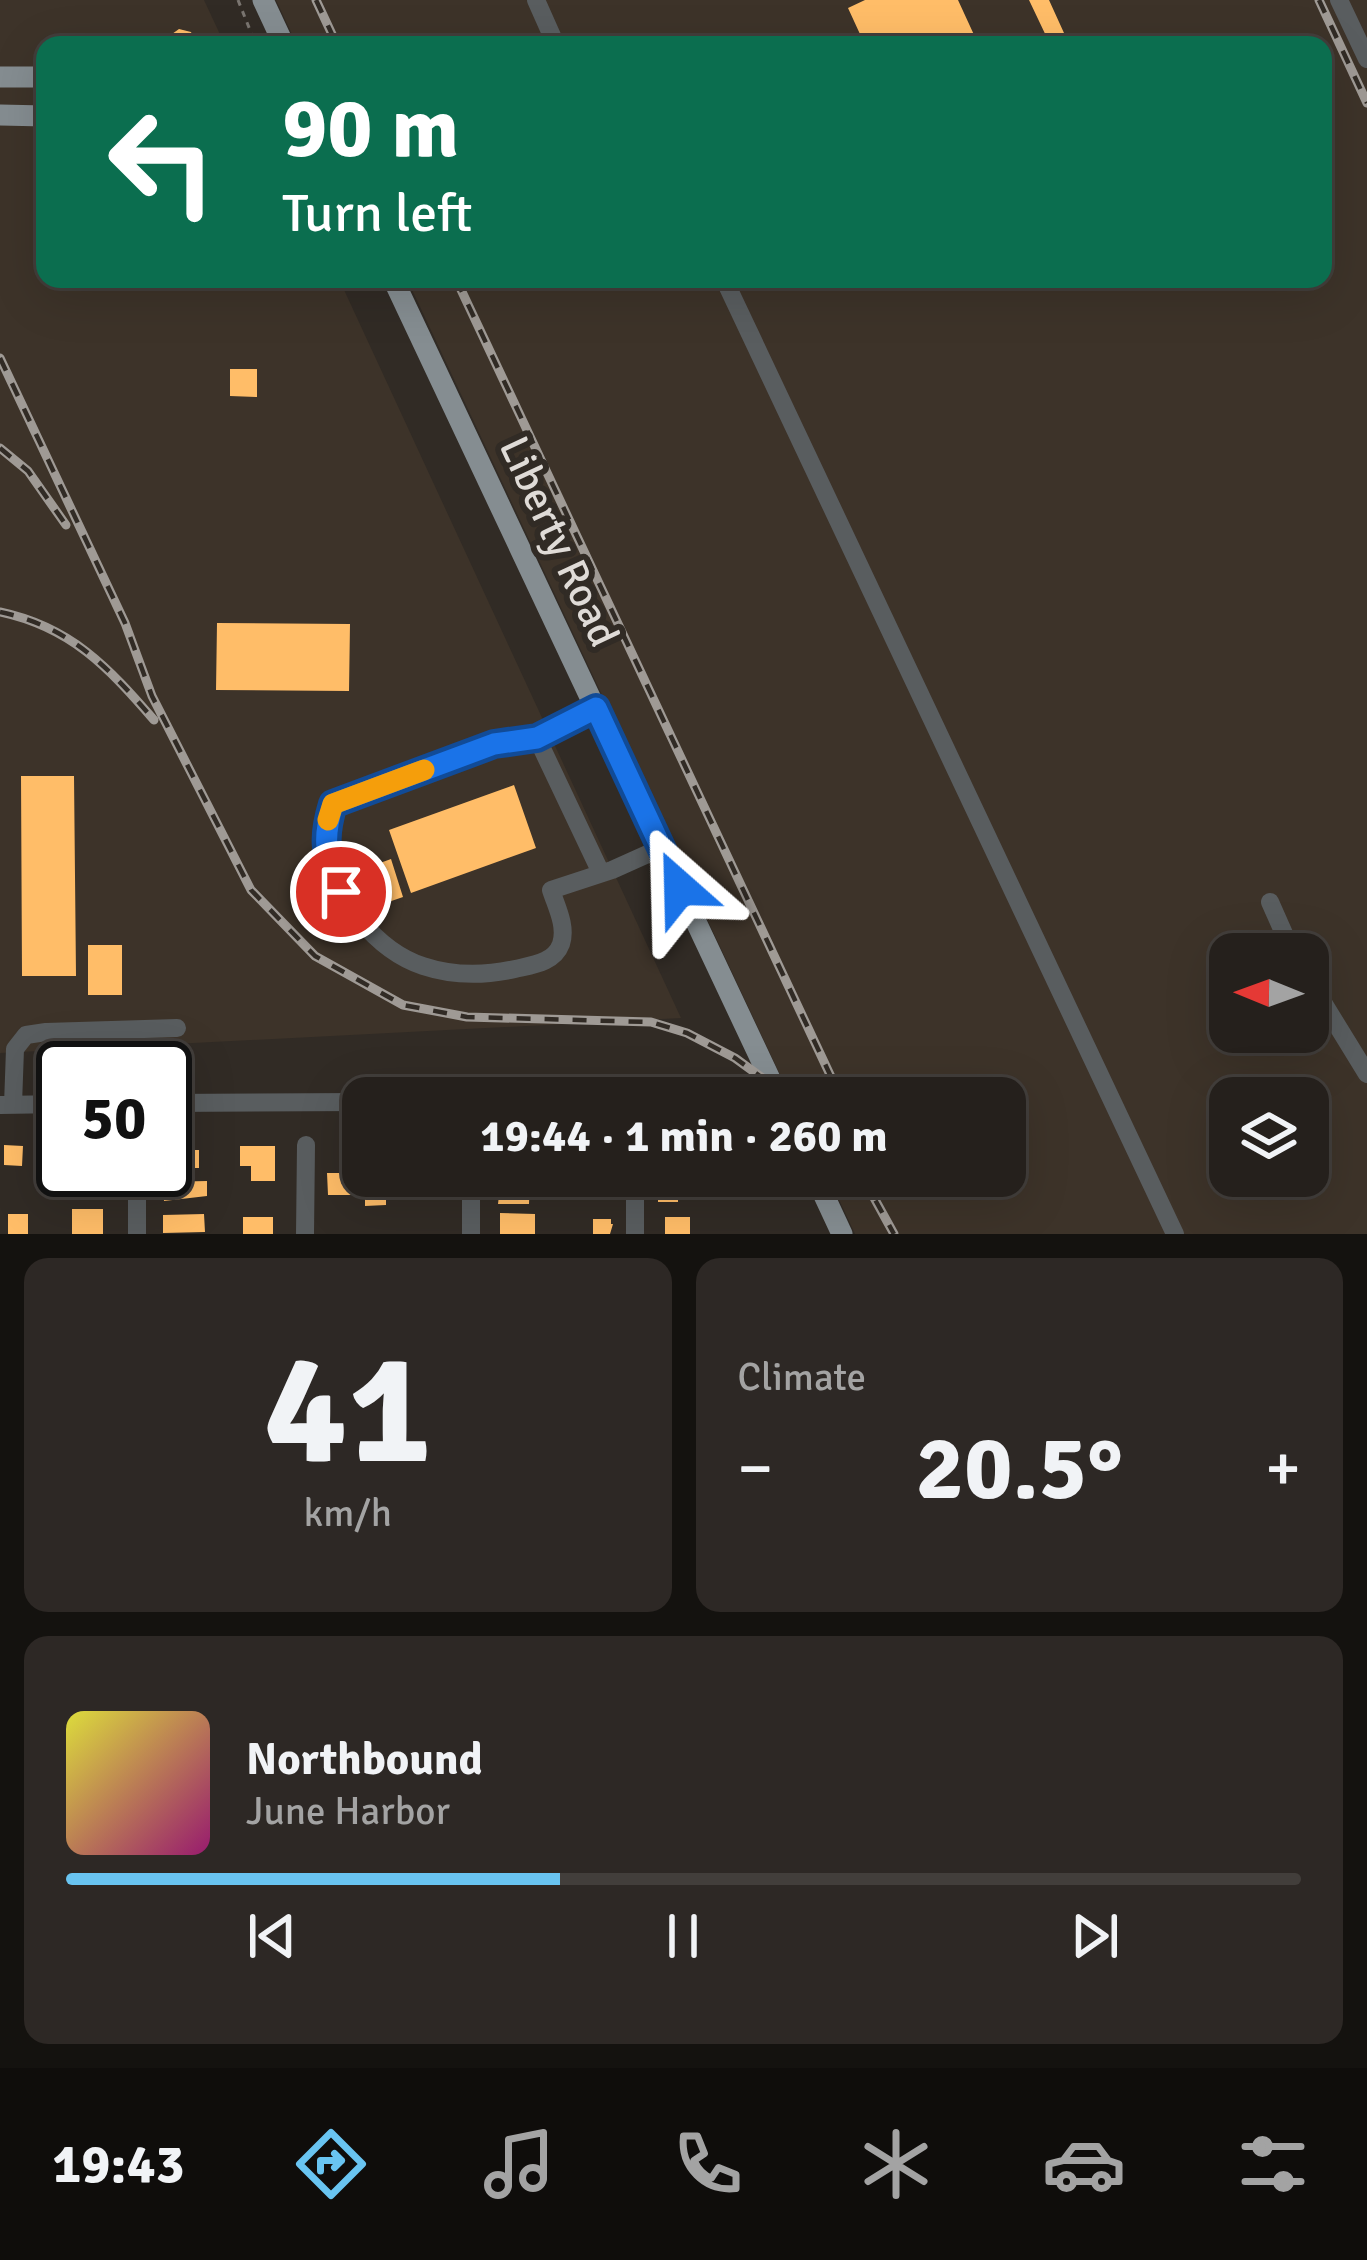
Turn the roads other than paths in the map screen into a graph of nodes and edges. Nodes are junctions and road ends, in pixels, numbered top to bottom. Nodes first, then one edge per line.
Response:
1 (263, 0) edge
2 (536, 0) edge
3 (1339, 0) edge
4 (270, 36) edge
5 (280, 36) edge
6 (552, 36) edge
7 (1367, 59) edge
8 (0, 77) edge
9 (36, 77) edge
10 (0, 116) edge
11 (36, 116) edge
12 (397, 288) edge
13 (728, 288) edge
14 (596, 708) junction
15 (537, 738) junction
16 (661, 848) junction
17 (602, 874) junction
18 (1270, 902) dead end
19 (1284, 933) edge
20 (1329, 1012) edge
21 (177, 1028) dead end
22 (1367, 1074) edge
23 (761, 1077) edge
24 (342, 1102) edge
25 (192, 1103) edge
26 (7, 1105) edge
27 (305, 1145) dead end
28 (137, 1197) edge
29 (471, 1197) edge
30 (635, 1197) edge
31 (825, 1197) edge
32 (137, 1234) edge
33 (305, 1234) edge
34 (471, 1234) edge
35 (635, 1234) edge
36 (842, 1234) edge
37 (1175, 1234) edge

1 - 4 main road
1 - 5 main road
2 - 6 street
3 - 7 street
8 - 9 main road
10 - 11 main road
12 - 14 main road, Liberty Road
13 - 37 street
14 - 15 street
14 - 16 main road, Liberty Road
15 - 17 street
15 - 17 street
16 - 17 street
16 - 23 main road, Liberty Road
18 - 19 street
20 - 22 street
21 - 26 street
24 - 25 street
27 - 33 street
28 - 32 street
29 - 34 street
30 - 35 street
31 - 36 main road

